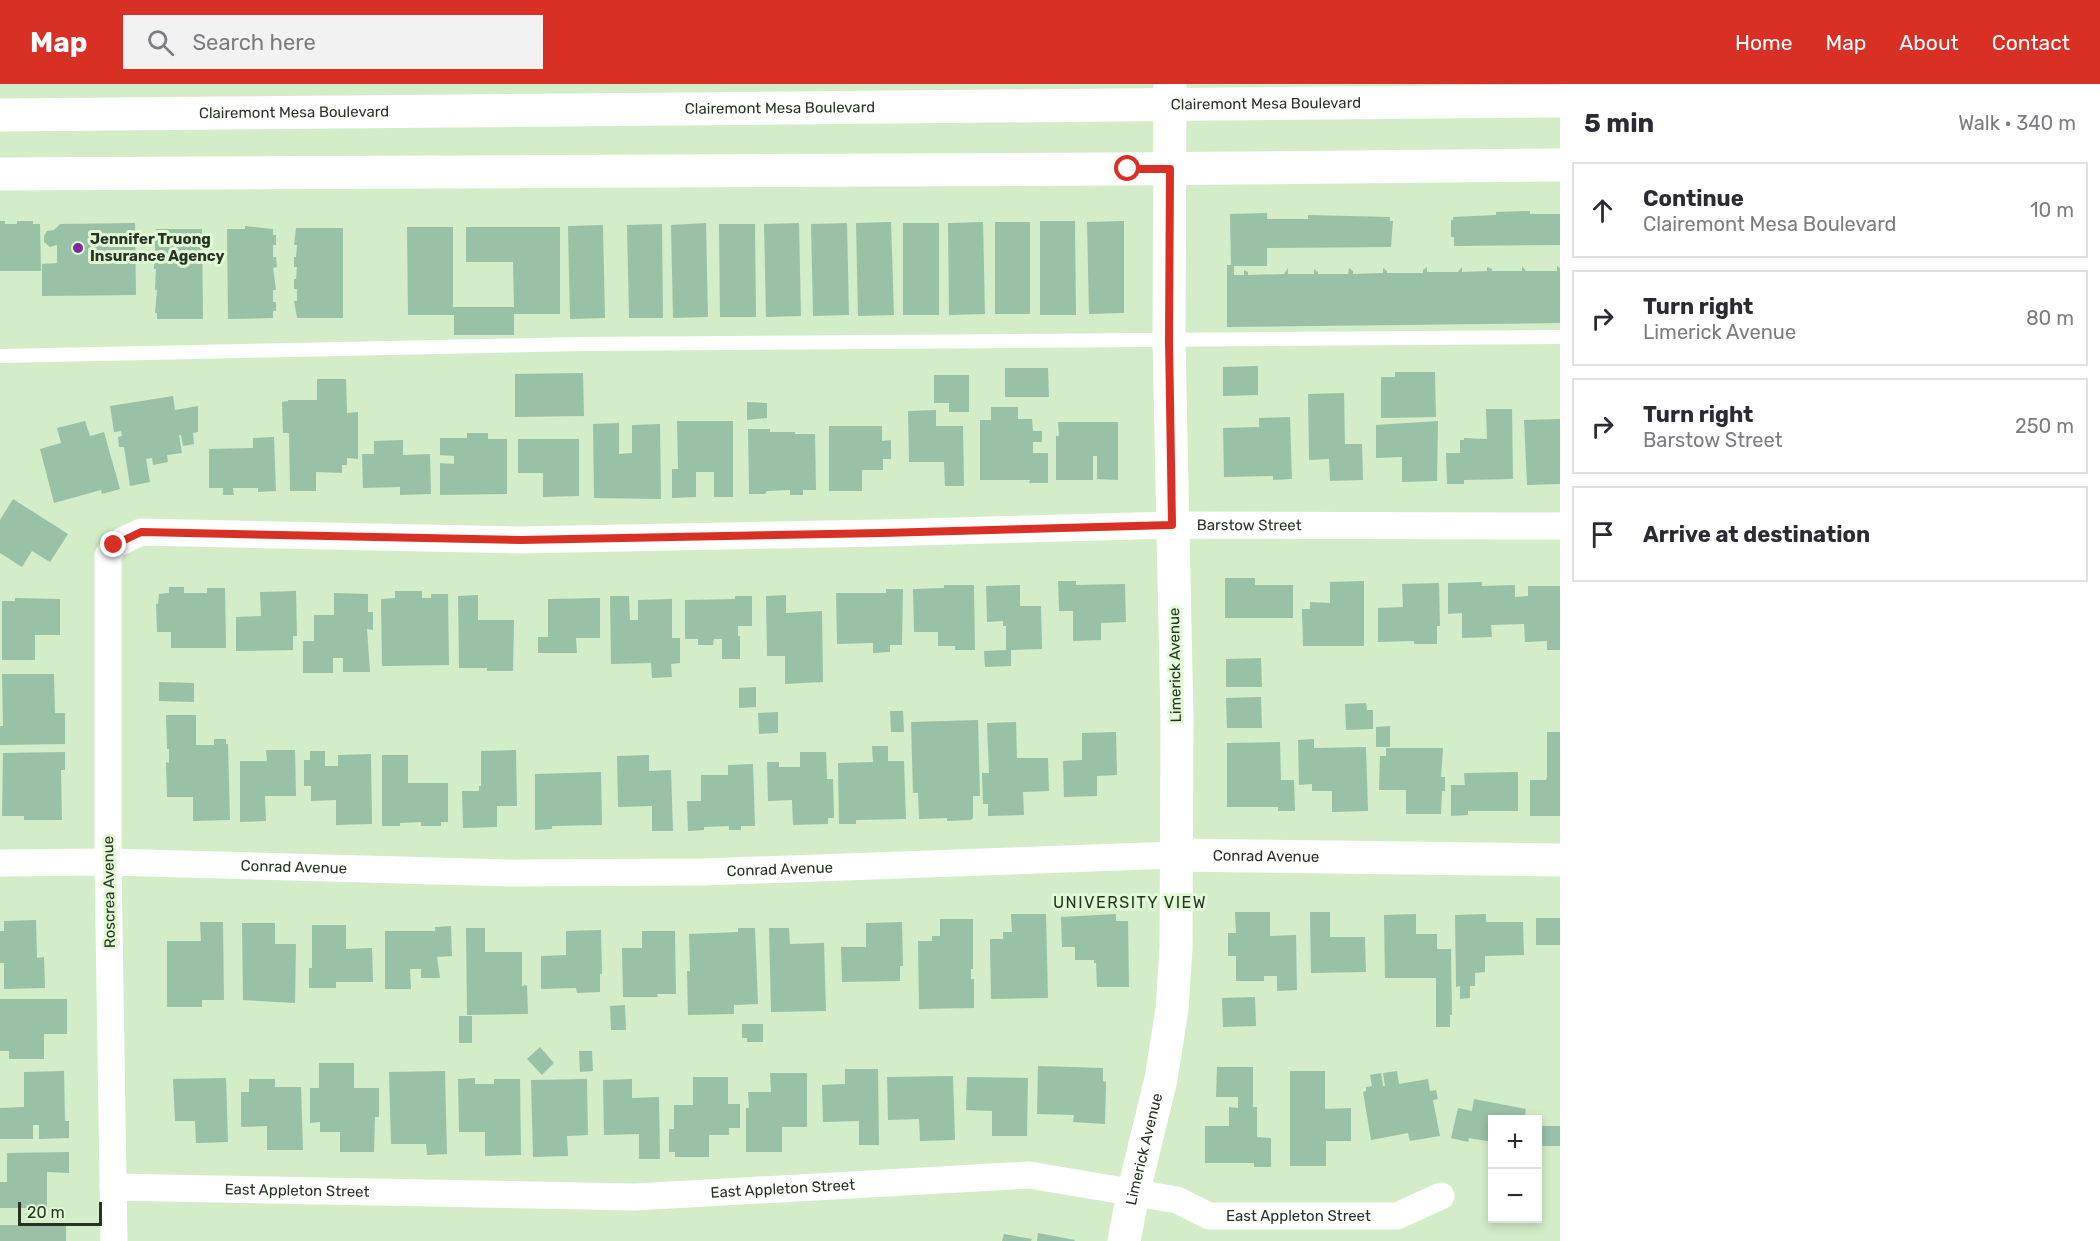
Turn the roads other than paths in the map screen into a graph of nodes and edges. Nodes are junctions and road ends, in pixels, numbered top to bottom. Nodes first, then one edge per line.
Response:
1 (1170, 95) edge
2 (1560, 101) edge
3 (0, 115) edge
4 (1560, 165) edge
5 (1170, 169) junction
6 (0, 174) edge
7 (1560, 337) edge
8 (1169, 340) junction
9 (0, 356) edge
10 (1172, 525) junction
11 (1560, 526) edge
12 (114, 545) joint
13 (1176, 855) junction
14 (1560, 860) edge
15 (108, 862) junction
16 (0, 863) edge
17 (113, 1187) junction
18 (1133, 1194) junction
19 (1441, 1196) dead end
20 (114, 1241) edge
21 (1124, 1241) edge

1 - 2 main road, Clairemont Mesa Boulevard
1 - 3 main road, Clairemont Mesa Boulevard
1 - 5 main road, Limerick Avenue
4 - 5 main road
5 - 6 main road
5 - 8 main road, Limerick Avenue
7 - 8 lane
8 - 9 lane
8 - 10 main road, Limerick Avenue
10 - 11 street, Barstow Street
10 - 12 street, Barstow Street
10 - 13 main road, Limerick Avenue
12 - 15 street, Roscrea Avenue
13 - 14 main road, Conrad Avenue
13 - 15 street, Conrad Avenue
13 - 18 main road, Limerick Avenue
15 - 16 street, Conrad Avenue
15 - 17 street, Roscrea Avenue
17 - 18 street, East Appleton Street
17 - 20 street, Roscrea Avenue
18 - 19 street, East Appleton Street
18 - 21 main road, Limerick Avenue

